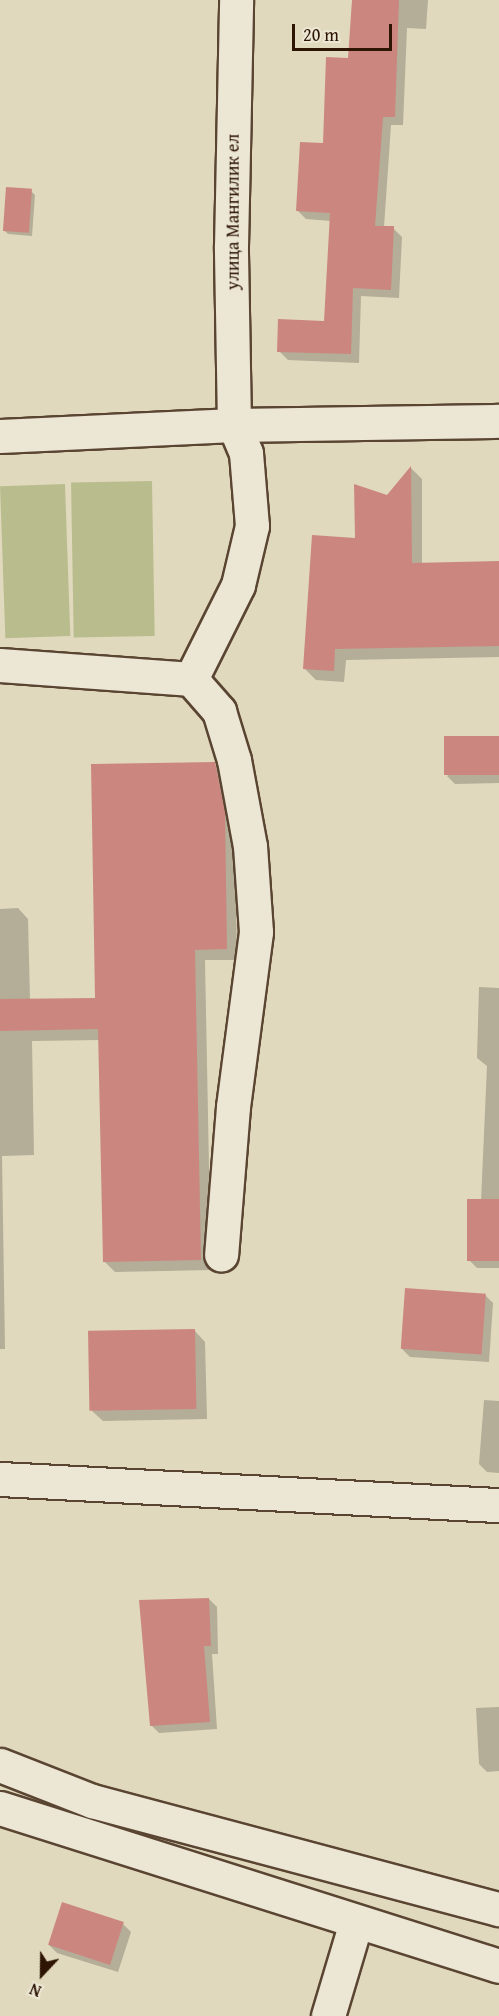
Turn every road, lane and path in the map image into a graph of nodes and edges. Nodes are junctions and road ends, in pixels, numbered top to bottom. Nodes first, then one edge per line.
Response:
1 (236, 0) edge
2 (499, 421) edge
3 (0, 436) edge
4 (240, 439) junction
5 (0, 665) edge
6 (191, 679) junction
7 (221, 1255) dead end
8 (0, 1479) edge
9 (499, 1505) edge
10 (0, 1765) edge
11 (0, 1808) edge
12 (499, 1909) edge
13 (356, 1923) junction
14 (499, 1966) edge
15 (328, 2016) edge

1 - 4 street, улица Мангилик ел
2 - 4 street
3 - 4 street
4 - 6 street, улица Мангилик ел
5 - 6 street
6 - 7 street
8 - 9 street
10 - 12 street
11 - 13 street
13 - 14 street
13 - 15 street

